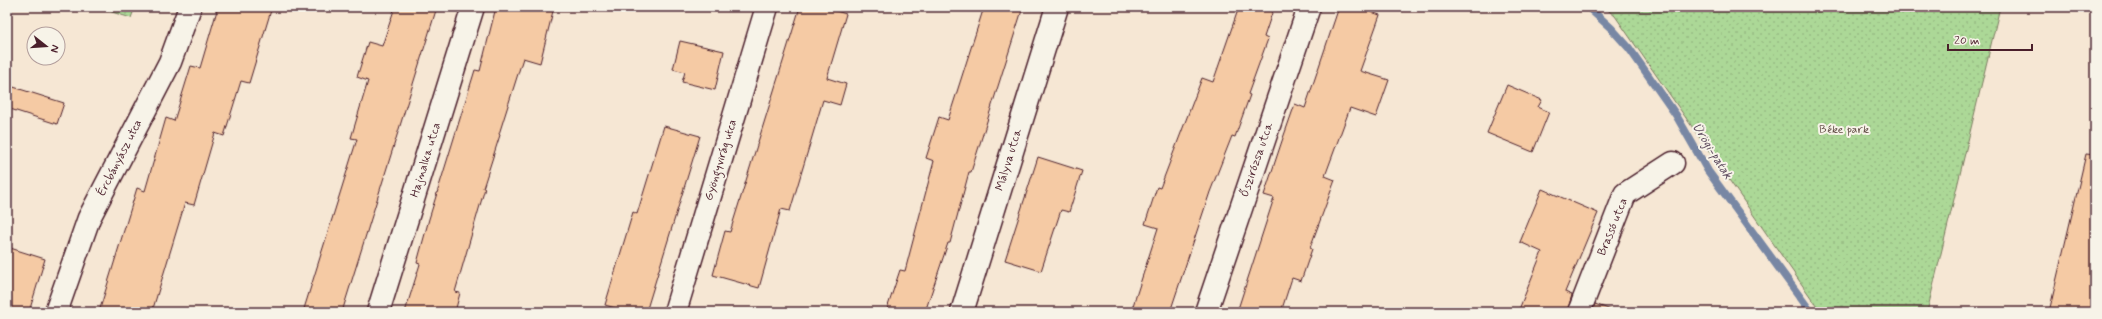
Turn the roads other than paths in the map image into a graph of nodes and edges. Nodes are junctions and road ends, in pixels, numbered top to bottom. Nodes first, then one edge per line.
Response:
1 (190, 7) edge
2 (473, 7) edge
3 (768, 7) edge
4 (1057, 7) edge
5 (1309, 7) edge
6 (1673, 163) dead end
7 (56, 312) edge
8 (378, 312) edge
9 (675, 312) edge
10 (962, 312) edge
11 (1206, 312) edge
12 (1578, 312) edge

1 - 7 street, Ércbányász utca
2 - 8 street, Hajnalka utca
3 - 9 street, Gyöngyvirág utca
4 - 10 street, Mályva utca
5 - 11 street, Őszirózsa utca
6 - 12 street, Brassó utca

